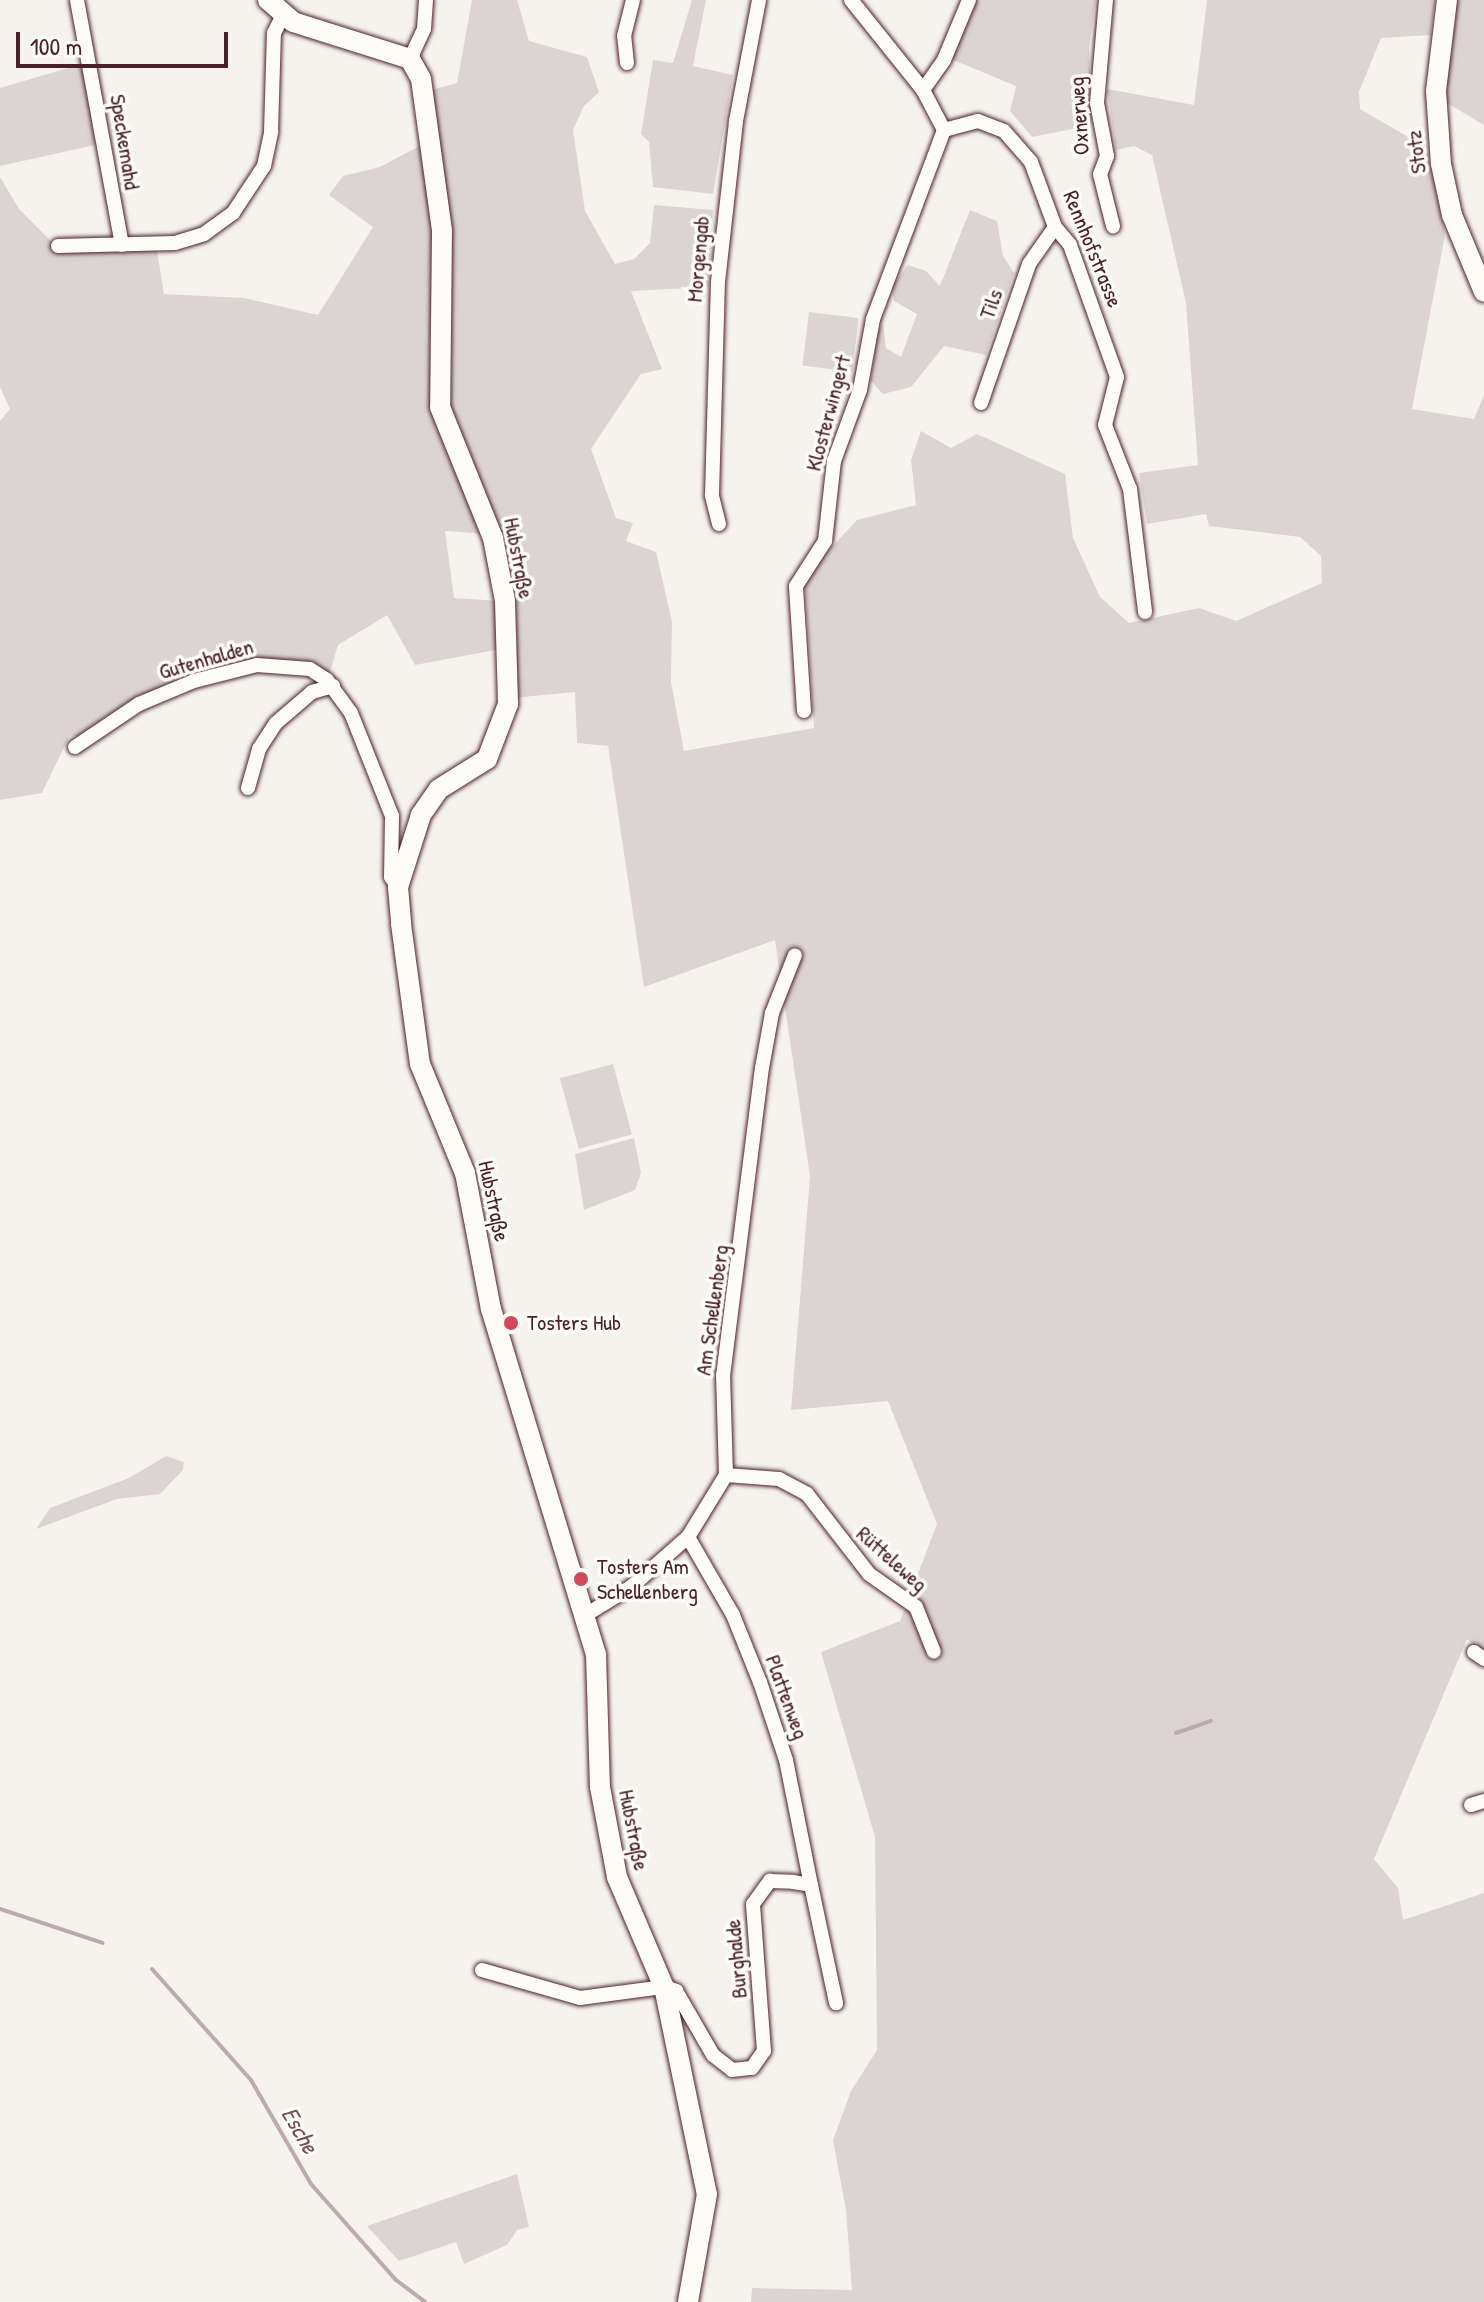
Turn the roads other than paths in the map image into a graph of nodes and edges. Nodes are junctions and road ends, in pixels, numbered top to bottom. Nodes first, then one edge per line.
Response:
1 (77, 0) edge
2 (268, 0) edge
3 (426, 0) edge
4 (633, 0) edge
5 (759, 0) edge
6 (851, 0) edge
7 (969, 0) edge
8 (1106, 0) edge
9 (1447, 0) edge
10 (282, 17) junction
11 (410, 59) junction
12 (627, 63) dead end
13 (923, 90) junction
14 (944, 130) junction
15 (1113, 226) dead end
16 (1055, 227) junction
17 (122, 245) junction
18 (58, 246) dead end
19 (1484, 292) edge
20 (981, 403) dead end
21 (719, 524) dead end
22 (1145, 612) dead end
23 (333, 686) junction
24 (804, 711) dead end
25 (75, 747) dead end
26 (248, 788) dead end
27 (398, 887) junction
28 (795, 955) dead end
29 (726, 1475) junction
30 (688, 1537) junction
31 (587, 1614) junction
32 (934, 1652) dead end
33 (811, 1885) junction
34 (482, 1970) dead end
35 (664, 1987) junction
36 (836, 2003) dead end
37 (688, 2302) edge

1 - 17 street, Speckemahd
2 - 10 street
3 - 11 street
4 - 12 street
5 - 21 street, Morgengab
6 - 13 street
7 - 13 street
8 - 15 street, Oxnerweg
9 - 19 street, Stotz
10 - 11 street
10 - 17 street
11 - 27 street, Hubstraße
13 - 14 street
14 - 16 street, Rennhofstrasse
14 - 24 street, Klosterwingert
16 - 20 street, Tils
16 - 22 street, Rennhofstrasse
17 - 18 street
23 - 25 street, Gutenhalden
23 - 26 street
23 - 27 street
27 - 31 street, Hubstraße
28 - 29 street, Am Schellenberg
29 - 30 street
29 - 32 street, Rütteleweg
30 - 31 street
30 - 33 street, Plattenweg
31 - 35 street, Hubstraße
33 - 35 street, Burghalde
33 - 36 street
34 - 35 street
35 - 37 street, Hubstraße

